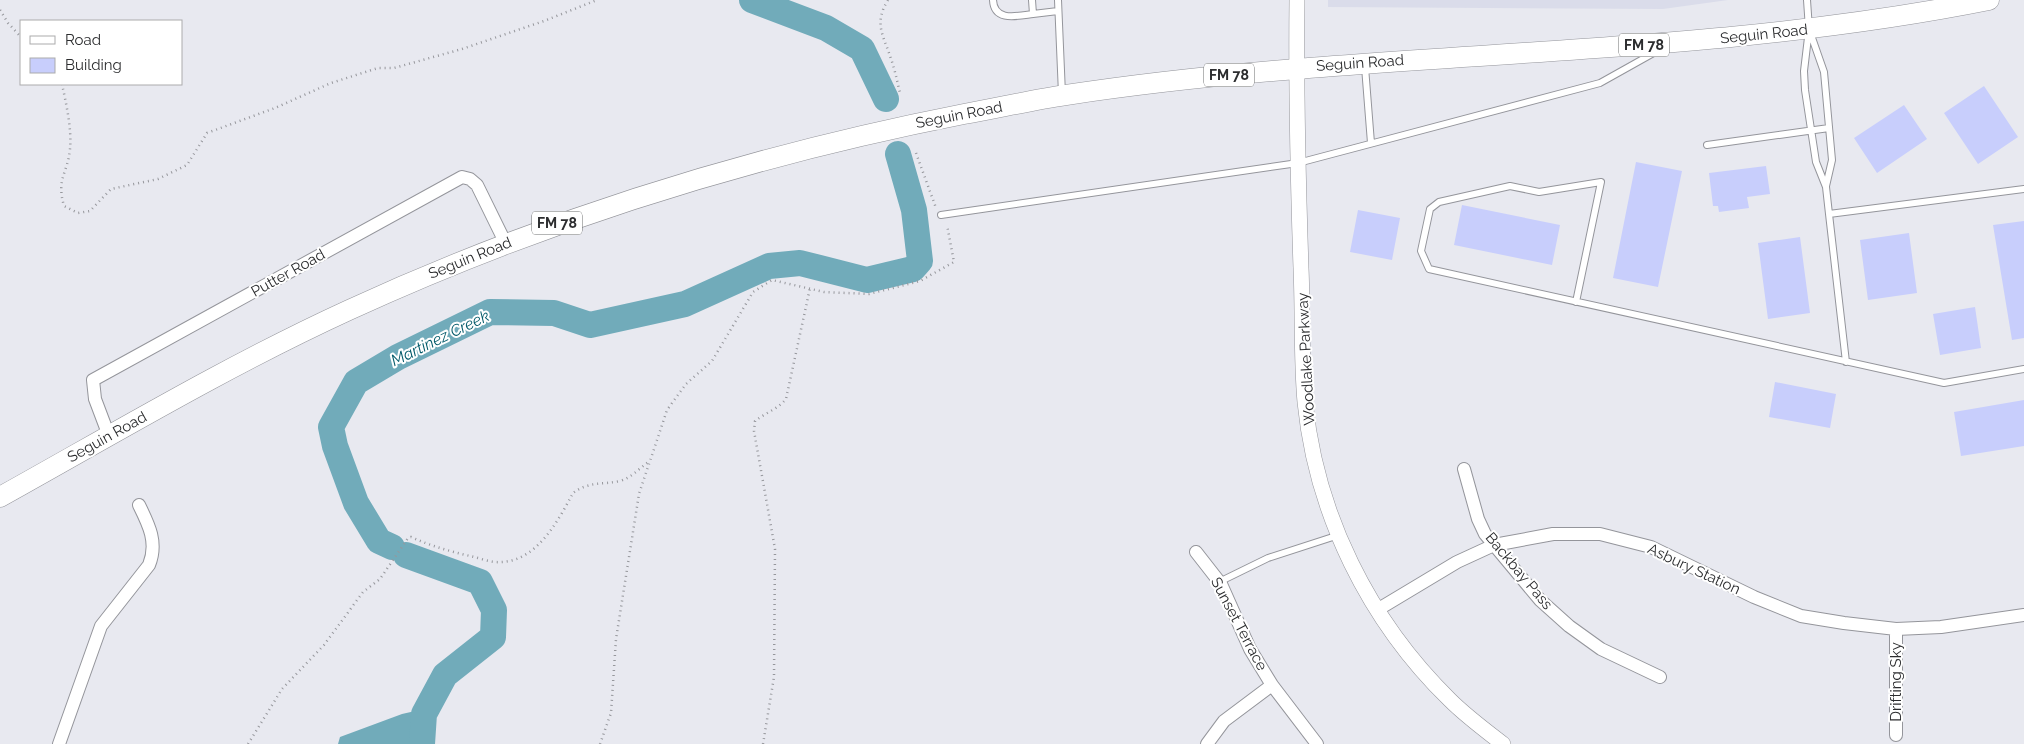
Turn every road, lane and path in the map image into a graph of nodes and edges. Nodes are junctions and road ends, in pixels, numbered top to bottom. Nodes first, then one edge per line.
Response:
1 (597, 0) edge
2 (888, 0) edge
3 (993, 0) edge
4 (1032, 0) edge
5 (1058, 0) edge
6 (1297, 0) edge
7 (1807, 0) edge
8 (1989, 0) edge
9 (0, 10) edge
10 (1058, 11) junction
11 (1033, 14) junction
12 (1809, 29) junction
13 (20, 36) edge
14 (1674, 43) junction
15 (1364, 63) junction
16 (1296, 67) junction
17 (62, 85) edge
18 (900, 93) dead end
19 (1062, 95) junction
20 (1829, 128) junction
21 (1810, 131) junction
22 (1371, 143) junction
23 (1707, 145) dead end
24 (916, 153) dead end
25 (1298, 163) junction
26 (1826, 188) junction
27 (2024, 189) edge
28 (1829, 214) junction
29 (941, 215) junction
30 (506, 244) junction
31 (810, 288) junction
32 (1576, 302) junction
33 (1846, 362) junction
34 (2024, 369) edge
35 (110, 436) junction
36 (650, 461) junction
37 (1464, 469) dead end
38 (0, 497) edge
39 (139, 505) dead end
40 (1338, 535) junction
41 (1494, 545) junction
42 (1196, 552) dead end
43 (1219, 582) junction
44 (1377, 610) junction
45 (2024, 614) edge
46 (1896, 629) junction
47 (1660, 677) dead end
48 (1272, 685) junction
49 (1896, 735) dead end
50 (59, 744) edge
51 (248, 744) edge
52 (600, 744) edge
53 (763, 744) edge
54 (1207, 744) edge
55 (1317, 744) edge
56 (1503, 744) edge

1 - 17 path
2 - 18 path
3 - 11 lane
4 - 11 lane
5 - 10 lane
6 - 16 street, Woodlake Parkway
7 - 12 lane
8 - 12 main road, Seguin Road / FM 78
9 - 13 path
10 - 11 lane
10 - 19 lane
12 - 14 main road, Seguin Road / FM 78
12 - 20 lane
12 - 21 lane
14 - 15 main road, Seguin Road / FM 78
14 - 22 lane
15 - 16 main road, Seguin Road / FM 78
15 - 22 lane
16 - 19 main road, Seguin Road / FM 78
16 - 25 street, Woodlake Parkway
19 - 30 main road, Seguin Road / FM 78
20 - 21 lane
20 - 26 lane
21 - 23 lane
21 - 26 lane
22 - 25 lane
24 - 29 path
25 - 29 lane
25 - 40 street, Woodlake Parkway
26 - 28 lane
27 - 28 lane
28 - 33 lane
29 - 31 path
30 - 35 main road, Seguin Road / FM 78
30 - 35 street, Putter Road
31 - 36 path
31 - 53 path
32 - 32 lane
32 - 33 lane
33 - 34 lane
35 - 38 main road, Seguin Road / FM 78
36 - 51 path
36 - 52 path
37 - 41 street, Backbay Pass
39 - 50 street
40 - 43 lane
40 - 44 street, Woodlake Parkway
41 - 44 street, Asbury Station
41 - 46 street, Asbury Station
41 - 47 street, Backbay Pass
42 - 43 street, Sunset Terrace
43 - 48 street, Sunset Terrace
44 - 56 street, Woodlake Parkway
45 - 46 street, Asbury Station
46 - 49 street, Drifting Sky
48 - 54 street
48 - 55 street, Sunset Terrace

